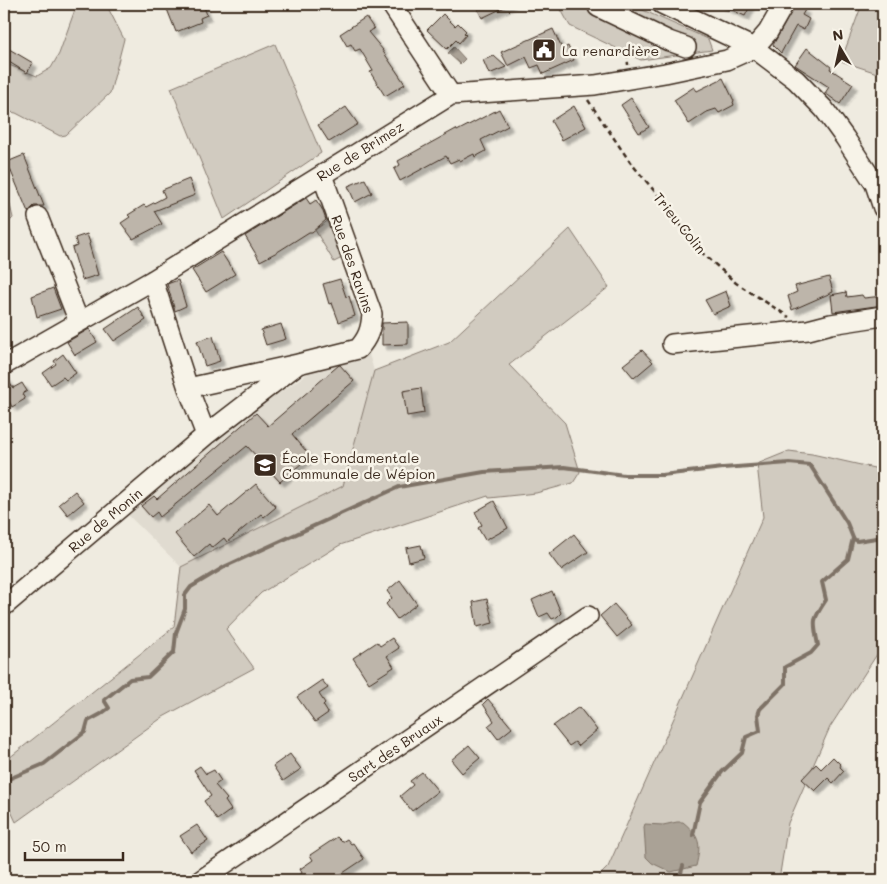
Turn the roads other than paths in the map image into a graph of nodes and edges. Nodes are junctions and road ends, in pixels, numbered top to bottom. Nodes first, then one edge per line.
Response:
1 (391, 4) edge
2 (597, 4) edge
3 (662, 4) edge
4 (784, 4) edge
5 (686, 47) dead end
6 (754, 48) junction
7 (451, 95) junction
8 (322, 175) junction
9 (883, 208) edge
10 (38, 217) dead end
11 (153, 280) junction
12 (883, 316) edge
13 (79, 322) junction
14 (672, 344) dead end
15 (298, 364) junction
16 (4, 365) edge
17 (188, 388) junction
18 (206, 435) junction
19 (4, 606) edge
20 (588, 616) dead end
21 (201, 880) edge

1 - 7 street
2 - 5 street
3 - 6 street
4 - 6 street
6 - 7 street, Rue de Brimez
6 - 9 street
7 - 8 street, Rue de Brimez
8 - 11 street, Rue de Brimez
8 - 15 street, Rue des Ravins
10 - 13 street
11 - 13 street, Rue de Brimez
11 - 17 street
12 - 14 street
13 - 16 street, Rue de Brimez
15 - 17 street
15 - 18 street, Rue de Monin
17 - 18 street
18 - 19 street, Rue de Monin
20 - 21 street, Sart des Bruaux

